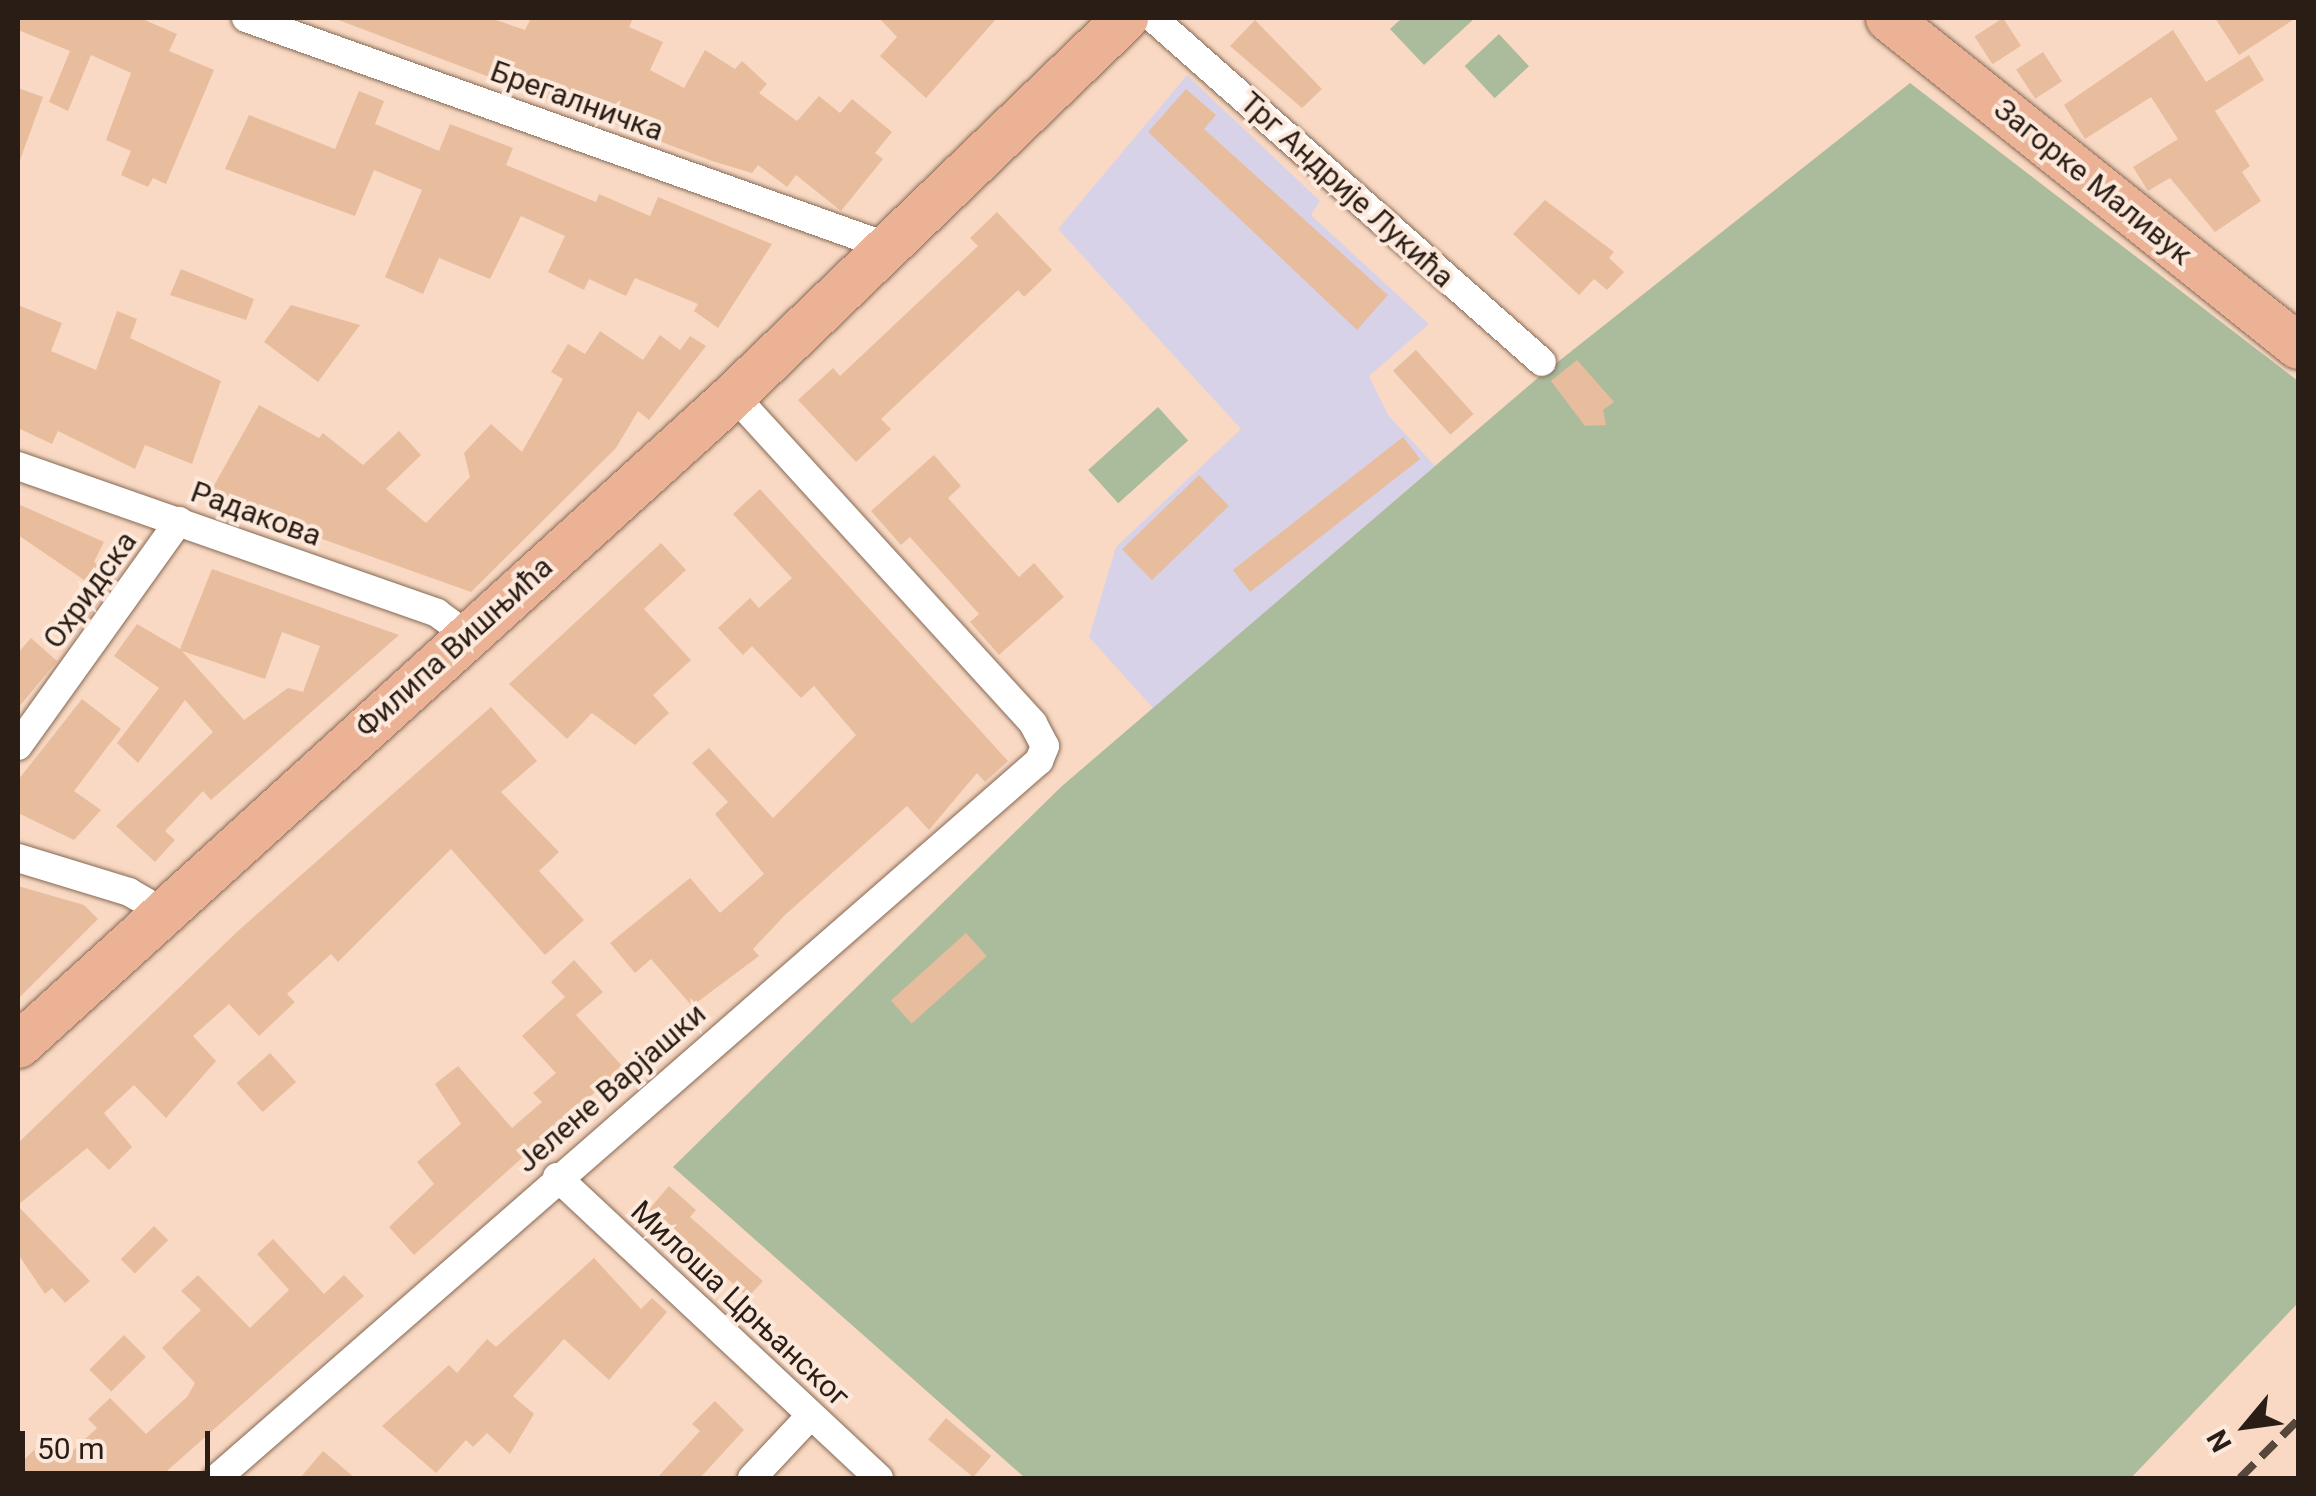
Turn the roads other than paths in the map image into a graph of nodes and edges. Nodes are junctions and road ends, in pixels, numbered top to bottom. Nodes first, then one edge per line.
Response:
1 (246, 18) edge
2 (1125, 18) edge
3 (1153, 18) edge
4 (1888, 18) edge
5 (886, 246) junction
6 (2298, 346) edge
7 (1542, 362) dead end
8 (733, 396) junction
9 (18, 466) edge
10 (180, 521) junction
11 (468, 635) junction
12 (18, 746) edge
13 (18, 858) edge
14 (162, 911) junction
15 (18, 1045) edge
16 (558, 1177) junction
17 (811, 1415) junction
18 (216, 1478) edge
19 (752, 1478) edge
20 (879, 1478) edge

1 - 5 street, Брегалничка
2 - 5 main road
3 - 7 street, Трг Андрије Лукића
4 - 6 main road, Загорке Маливук
5 - 8 main road, Филипа Вишњића
8 - 11 main road, Филипа Вишњића
8 - 16 street, Јелене Варјашки
9 - 10 street, Радакова
10 - 11 street, Радакова
10 - 12 street, Охридска
11 - 14 main road, Филипа Вишњића
13 - 14 street
14 - 15 main road, Филипа Вишњића
16 - 17 street, Милоша Црњанског
16 - 18 street, Јелене Варјашки
17 - 19 street
17 - 20 street, Милоша Црњанског

